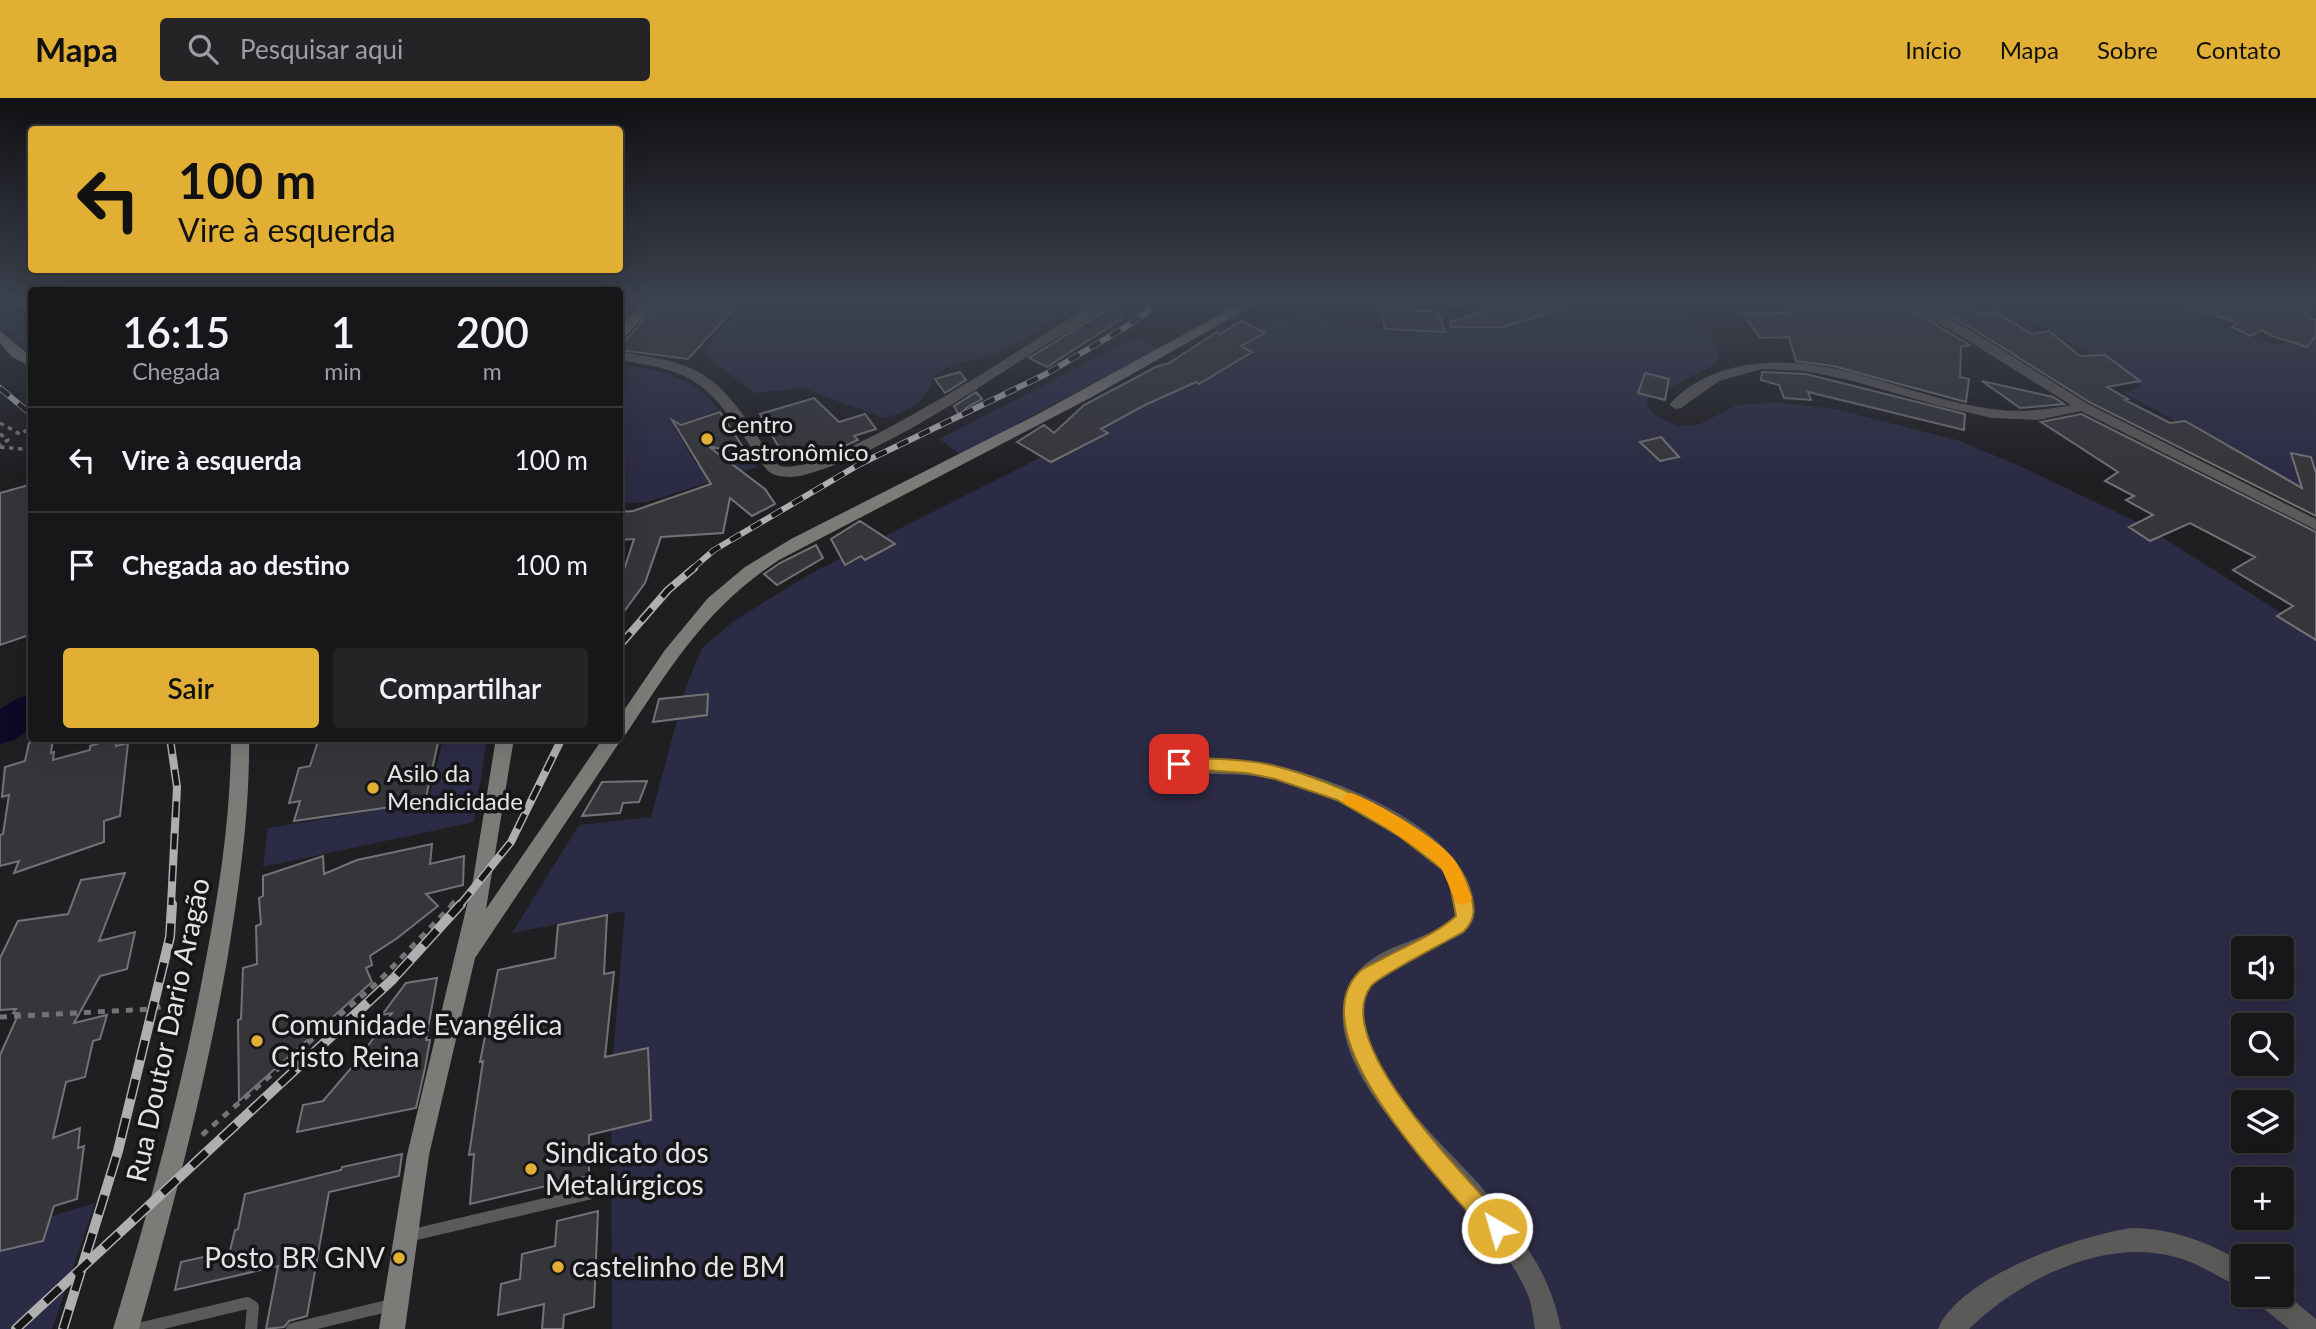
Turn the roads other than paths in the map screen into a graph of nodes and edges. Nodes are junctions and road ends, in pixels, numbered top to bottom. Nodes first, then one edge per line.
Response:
1 (639, 359) edge
2 (1012, 359) edge
3 (1150, 359) edge
4 (2008, 359) edge
5 (1676, 405) dead end
6 (2084, 407) junction
7 (2316, 525) edge
8 (623, 725) edge
9 (240, 742) edge
10 (504, 742) edge
11 (610, 742) edge
12 (1179, 764) dead end
13 (461, 966) junction
14 (588, 1194) dead end
15 (405, 1236) junction
16 (2231, 1270) edge
17 (395, 1304) junction
18 (2281, 1307) edge
19 (126, 1329) edge
20 (138, 1329) edge
21 (251, 1329) edge
22 (292, 1329) edge
23 (392, 1329) edge
24 (1548, 1329) edge
25 (1951, 1329) edge
26 (2308, 1329) edge

1 - 2 street
3 - 8 street
4 - 6 street
5 - 6 street
6 - 7 street
9 - 19 street, Rua Doutor Dario Aragão
10 - 13 street
11 - 13 street
12 - 24 street
13 - 15 street
14 - 15 lane
15 - 17 street
16 - 25 street
17 - 22 lane
17 - 23 street
18 - 26 street
20 - 21 lane

